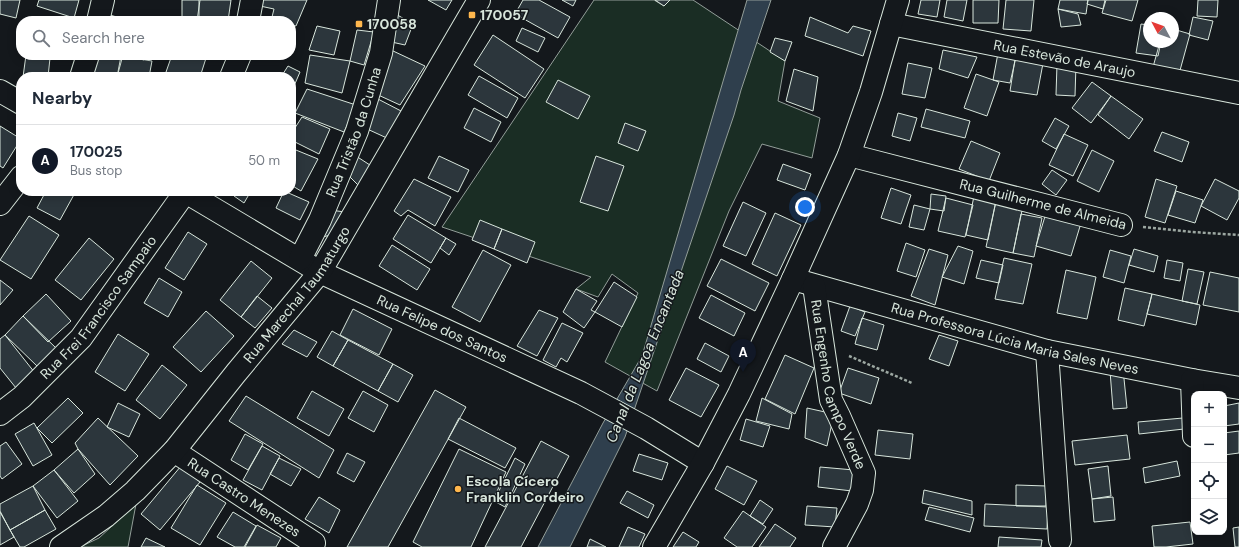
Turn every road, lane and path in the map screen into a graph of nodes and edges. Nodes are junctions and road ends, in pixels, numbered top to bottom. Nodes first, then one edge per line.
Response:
1 (103, 0) edge
2 (252, 0) edge
3 (389, 0) edge
4 (479, 0) edge
5 (898, 0) edge
6 (99, 16) edge
7 (249, 16) edge
8 (891, 24) junction
9 (86, 60) edge
10 (238, 60) edge
11 (82, 72) edge
12 (233, 72) edge
13 (0, 91) edge
14 (1239, 93) edge
15 (16, 99) edge
16 (849, 155) junction
17 (16, 183) edge
18 (181, 196) edge
19 (193, 196) edge
20 (0, 204) edge
21 (1121, 224) joint
22 (1239, 235) edge
23 (300, 259) junction
24 (320, 272) junction
25 (793, 280) junction
26 (814, 286) junction
27 (1047, 351) junction
28 (1192, 380) junction
29 (1239, 388) edge
30 (0, 414) edge
31 (1194, 427) edge
32 (174, 451) junction
33 (703, 463) junction
34 (1060, 540) dead end
35 (314, 543) dead end
36 (61, 547) edge
37 (654, 547) edge
38 (834, 547) edge

1 - 6 street
2 - 7 street
3 - 23 street, Rua Tristão da Cunha
4 - 24 street, Rua Marechal Taumaturgo
5 - 8 street
8 - 14 street, Rua Estevão de Araujo
8 - 16 street
9 - 11 street
10 - 12 street
13 - 15 street
16 - 21 street, Rua Guilherme de Almeida
16 - 25 street
17 - 20 street
18 - 30 street, Rua Frei Francisco Sampaio
19 - 23 street, Rua Felipe dos Santos
21 - 22 path, Rua Guilherme de Almeida
23 - 24 street, Rua Felipe dos Santos
24 - 32 street, Rua Marechal Taumaturgo
24 - 33 street, Rua Felipe dos Santos
25 - 26 street, Rua Professora Lúcia Maria Sales Neves
25 - 33 street
26 - 27 street, Rua Professora Lúcia Maria Sales Neves
26 - 38 street, Rua Engenho Campo Verde
27 - 28 street, Rua Professora Lúcia Maria Sales Neves
27 - 34 street
28 - 29 street, Rua Professora Lúcia Maria Sales Neves
28 - 31 street
32 - 35 street, Rua Castro Menezes
32 - 36 street, Rua Marechal Taumaturgo
33 - 37 street

